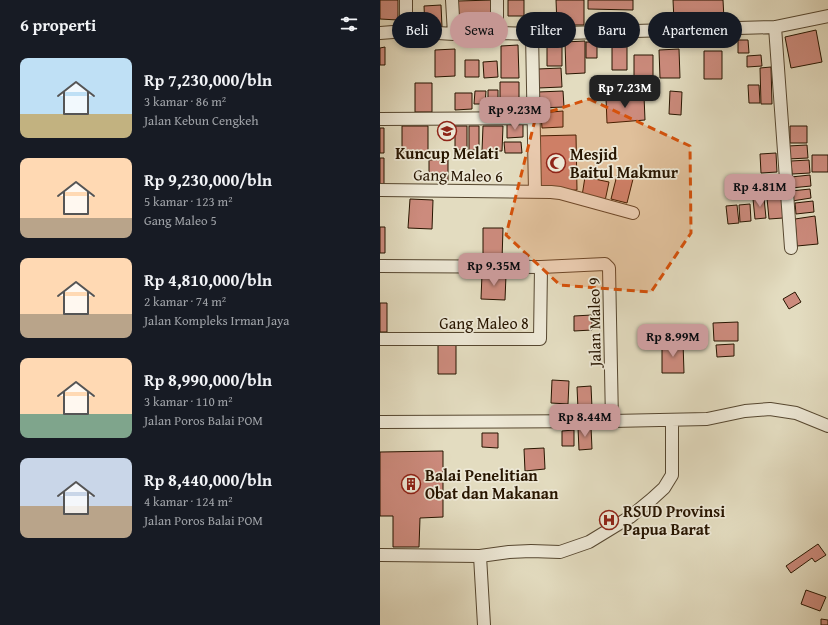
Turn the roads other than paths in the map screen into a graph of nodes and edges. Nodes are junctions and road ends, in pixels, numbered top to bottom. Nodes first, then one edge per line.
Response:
1 (406, 0) edge
2 (452, 0) edge
3 (497, 0) edge
4 (406, 12) edge
5 (453, 12) edge
6 (497, 12) edge
7 (827, 20) edge
8 (775, 27) junction
9 (392, 32) edge
10 (380, 33) edge
11 (576, 33) edge
12 (532, 48) edge
13 (533, 118) junction
14 (380, 119) edge
15 (380, 190) edge
16 (535, 192) junction
17 (633, 213) dead end
18 (790, 248) dead end
19 (380, 266) edge
20 (541, 267) junction
21 (380, 338) edge
22 (672, 420) junction
23 (612, 421) junction
24 (380, 422) edge
25 (828, 426) edge
26 (380, 555) edge
27 (480, 556) junction
28 (484, 625) edge

1 - 4 street
2 - 5 street
3 - 6 street
7 - 8 street
8 - 11 street
8 - 18 street
9 - 10 street
12 - 13 street
13 - 14 street
13 - 16 street
15 - 16 street, Gang Maleo 6
16 - 17 street, Gang Maleo 6
19 - 20 street, Jalan Maleo 9
20 - 21 street, Gang Maleo 8
20 - 23 street, Jalan Maleo 9
22 - 23 street
22 - 25 street
22 - 27 street
23 - 24 street
26 - 27 street
27 - 28 street

